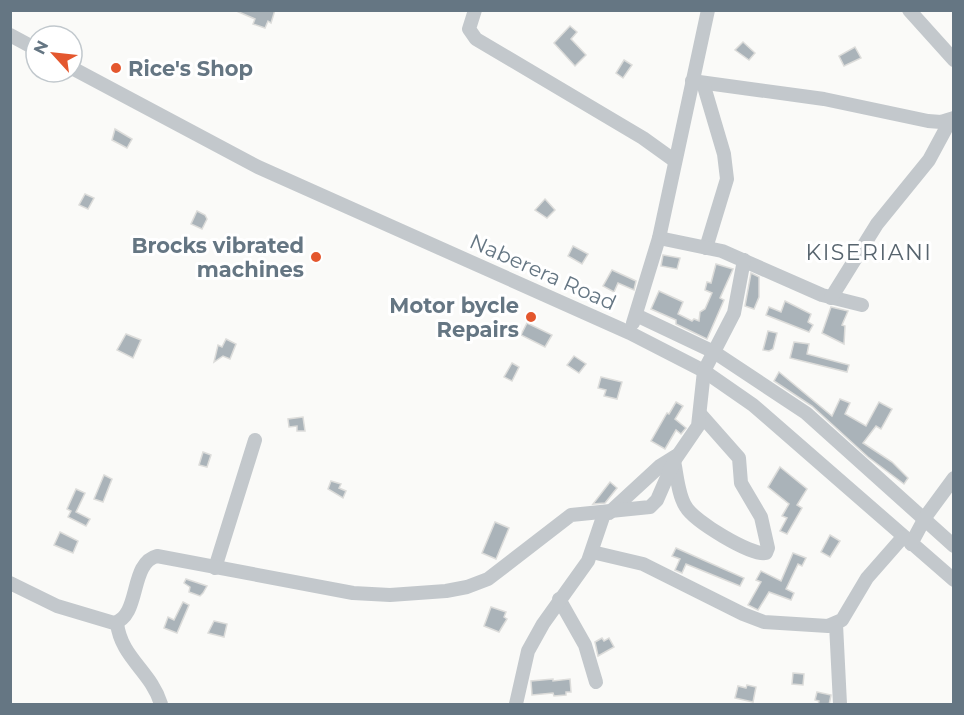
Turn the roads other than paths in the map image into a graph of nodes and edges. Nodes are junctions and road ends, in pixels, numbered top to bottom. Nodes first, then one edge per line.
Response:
1 (475, 10) edge
2 (708, 10) edge
3 (909, 10) edge
4 (10, 35) edge
5 (24, 43) edge
6 (954, 60) edge
7 (84, 74) edge
8 (697, 82) junction
9 (952, 119) edge
10 (675, 161) junction
11 (659, 238) junction
12 (706, 248) junction
13 (744, 260) junction
14 (831, 298) junction
15 (862, 305) dead end
16 (636, 315) junction
17 (630, 333) junction
18 (714, 352) junction
19 (704, 371) junction
20 (701, 415) junction
21 (255, 440) dead end
22 (677, 458) junction
23 (954, 478) edge
24 (607, 513) junction
25 (923, 521) junction
26 (907, 541) junction
27 (954, 546) edge
28 (592, 552) junction
29 (215, 568) junction
30 (954, 580) edge
31 (10, 583) edge
32 (559, 599) junction
33 (117, 623) junction
34 (836, 624) junction
35 (596, 682) dead end
36 (161, 705) edge
37 (516, 705) edge
38 (840, 705) edge

1 - 10 street
2 - 8 street
3 - 6 street
4 - 5 street
7 - 17 street, Naberera Road
8 - 9 street
8 - 10 street
8 - 12 street
9 - 14 street
10 - 11 street
11 - 12 street
11 - 16 street
12 - 13 street
13 - 14 street
13 - 18 street
14 - 15 street
16 - 17 street
16 - 18 street
17 - 19 street, Naberera Road
18 - 19 street
18 - 25 street
19 - 20 street
19 - 26 street, Naberera Road
20 - 22 street
20 - 22 street
21 - 29 street
22 - 24 street
22 - 24 street
23 - 25 street
24 - 28 street
24 - 29 street
25 - 26 street
25 - 27 street
26 - 30 street, Naberera Road
26 - 34 street
28 - 32 street
28 - 34 street
29 - 33 street
31 - 33 street
32 - 35 street
32 - 37 street
33 - 36 street
34 - 38 street

